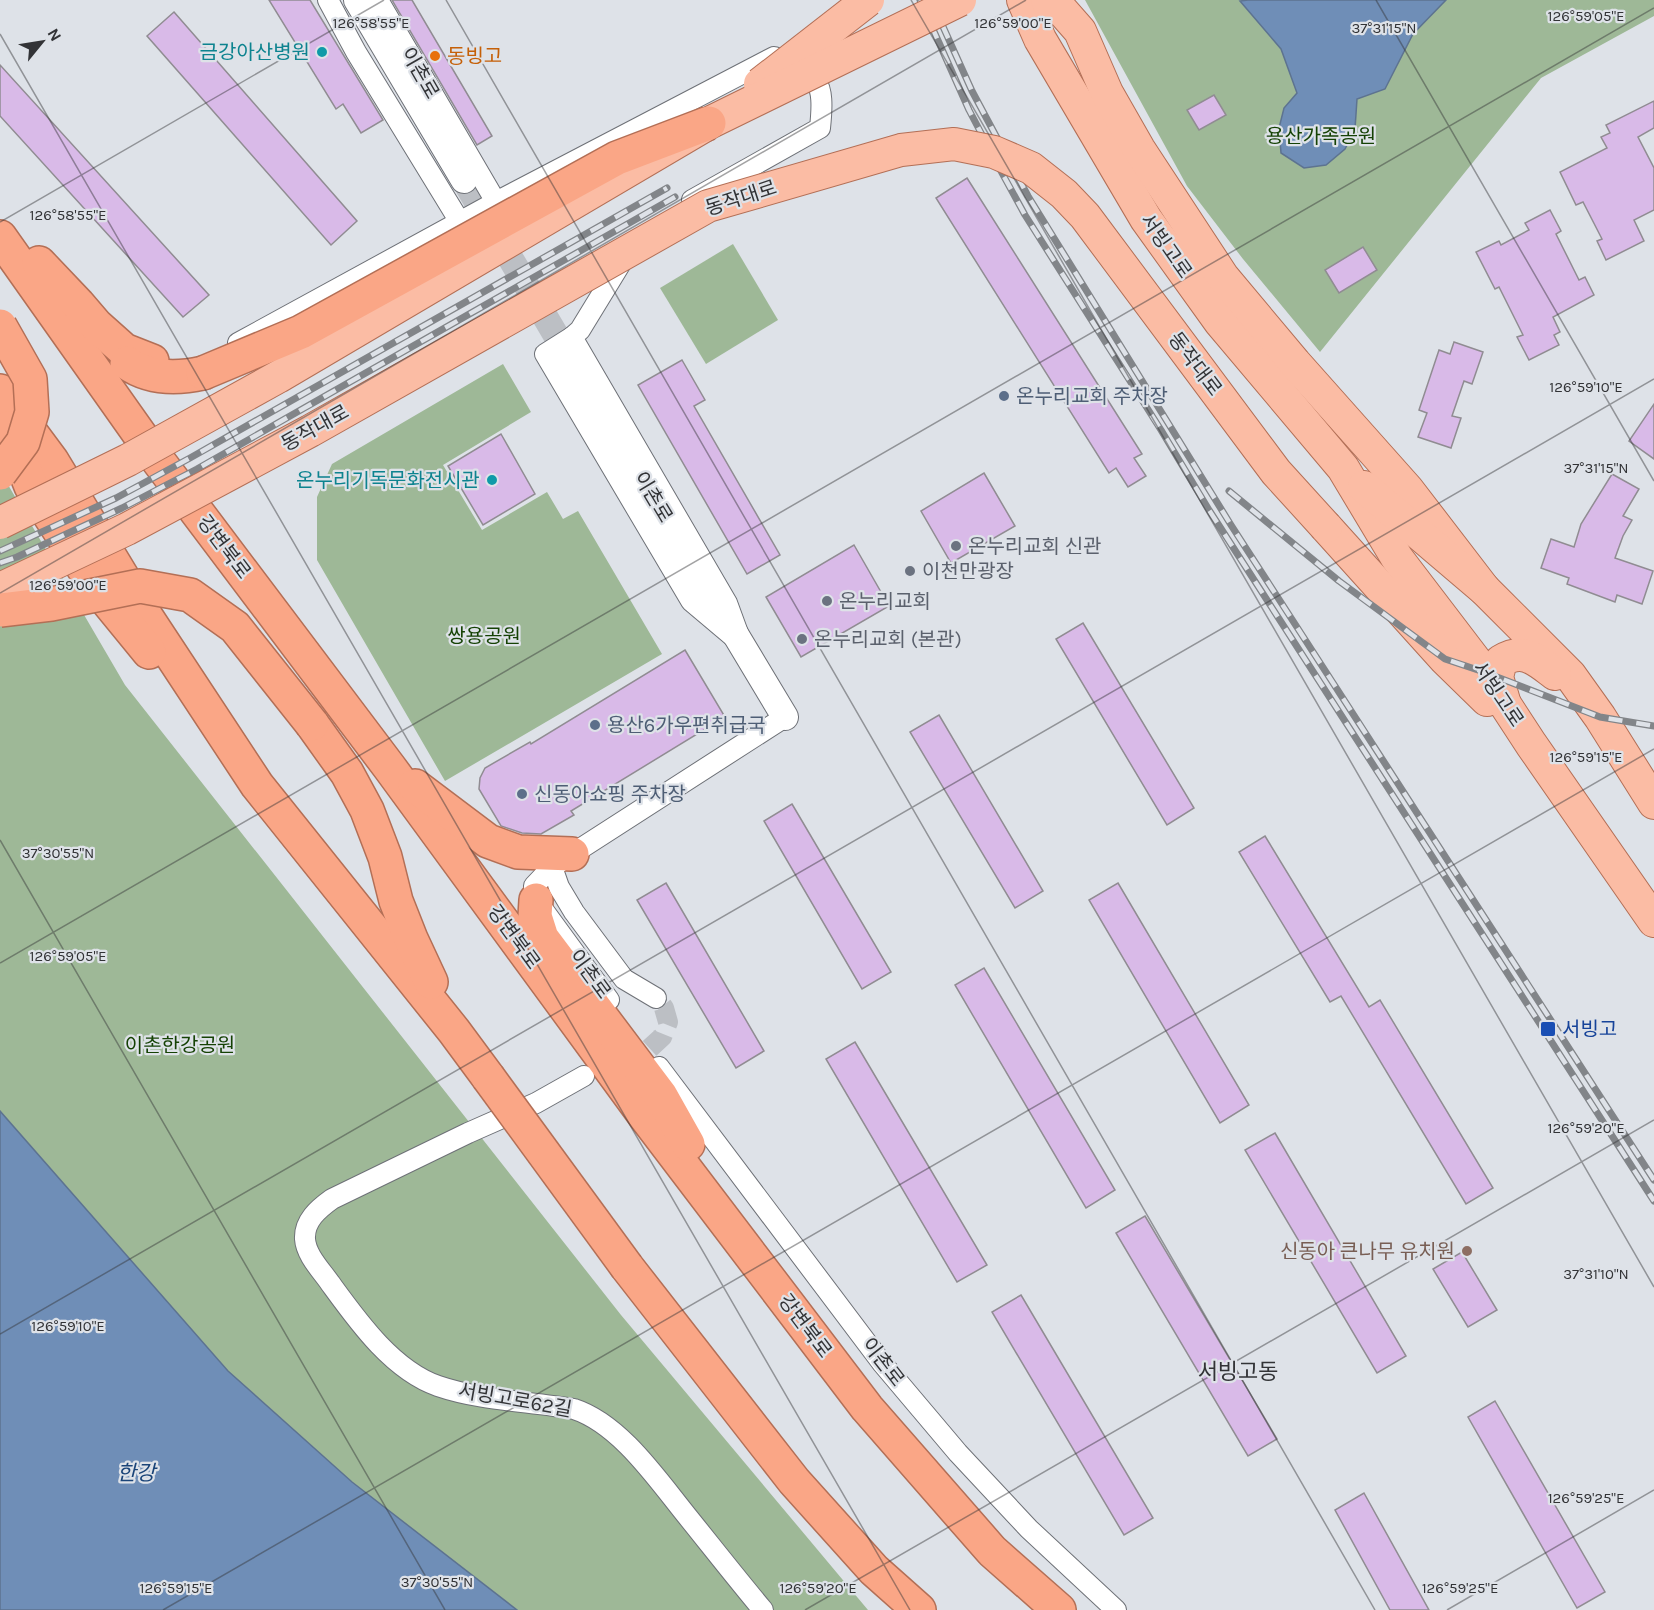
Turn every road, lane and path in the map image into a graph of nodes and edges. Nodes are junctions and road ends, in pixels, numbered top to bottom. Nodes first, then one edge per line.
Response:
1 (328, 0) edge
2 (357, 0) edge
3 (378, 0) edge
4 (868, 0) edge
5 (960, 0) edge
6 (1023, 0) edge
7 (1047, 0) edge
8 (709, 123) junction
9 (464, 180) tunnel mouth
10 (496, 202) junction
11 (460, 222) junction
12 (0, 223) edge
13 (0, 237) edge
14 (78, 304) junction
15 (0, 326) edge
16 (571, 348) joint
17 (152, 361) joint
18 (0, 391) edge
19 (0, 406) edge
20 (1343, 468) junction
21 (0, 473) edge
22 (0, 523) edge
23 (0, 589) edge
24 (1484, 589) junction
25 (0, 610) edge
26 (1584, 695) junction
27 (1504, 702) junction
28 (785, 717) joint
29 (1531, 744) junction
30 (390, 768) junction
31 (257, 785) junction
32 (1654, 803) edge
33 (562, 860) junction
34 (536, 900) junction
35 (1654, 921) edge
36 (656, 998) tunnel mouth
37 (454, 1031) junction
38 (584, 1076) dead end
39 (747, 1250) junction
40 (763, 1610) edge
41 (919, 1610) edge
42 (1059, 1610) edge
43 (1116, 1610) edge

1 - 11 street
2 - 9 street, 이촌로
3 - 10 street, 이촌로
4 - 8 main road, bridge
5 - 8 main road, bridge
6 - 20 main road, 서빙고로
7 - 24 main road
8 - 14 highway, bridge
8 - 22 main road, bridge
10 - 11 street
10 - 16 street
11 - 17 street
12 - 14 highway
13 - 30 highway, 강변북로
14 - 17 highway
15 - 21 highway, bridge
16 - 28 street, 이촌로
18 - 31 highway
19 - 31 highway
20 - 24 main road, 서빙고로
20 - 27 main road, 서빙고로
23 - 29 main road, 동작대로, bridge
24 - 26 main road, 서빙고로
25 - 37 highway, bridge
26 - 27 main road
26 - 32 main road, 서빙고로
27 - 29 main road, 서빙고로
28 - 33 street, 이촌로
29 - 35 main road, 서빙고로
30 - 33 highway
30 - 39 highway, 강변북로
31 - 37 highway
33 - 34 street, 이촌로
33 - 36 street
34 - 39 highway
34 - 43 street, 이촌로
37 - 41 highway, bridge
38 - 40 street, 서빙고로62길
39 - 42 highway, 강변북로

